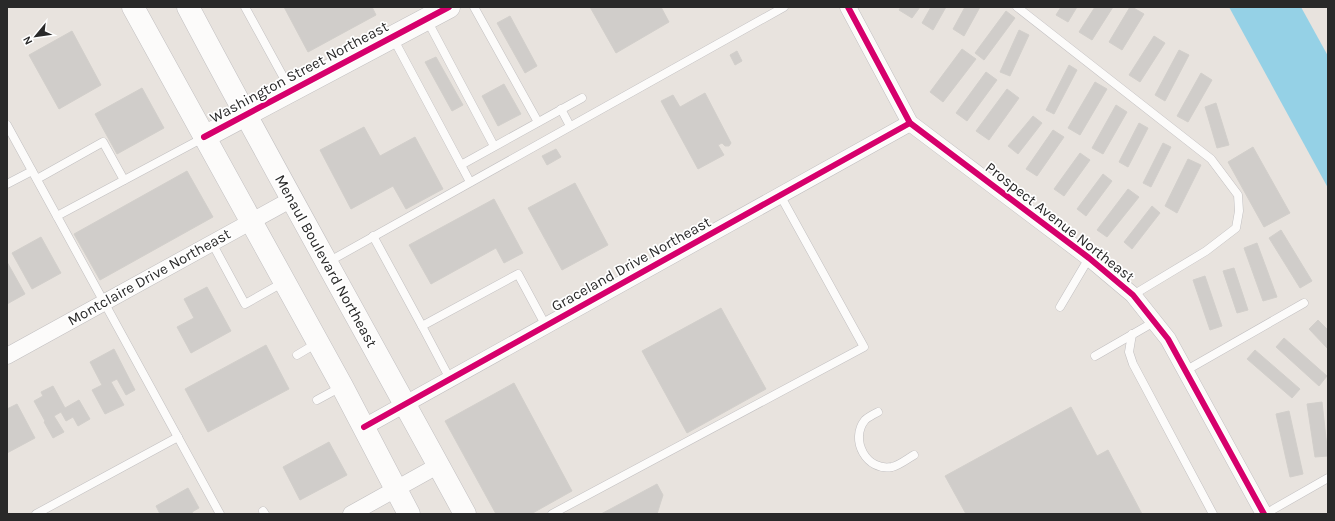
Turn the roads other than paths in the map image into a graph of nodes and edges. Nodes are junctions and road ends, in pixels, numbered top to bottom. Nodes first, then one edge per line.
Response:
1 (133, 7) edge
2 (188, 7) edge
3 (245, 7) edge
4 (448, 7) edge
5 (474, 7) edge
6 (784, 7) edge
7 (1016, 7) edge
8 (852, 8) edge
9 (426, 19) junction
10 (392, 37) junction
11 (291, 91) junction
12 (582, 98) dead end
13 (561, 109) junction
14 (245, 115) junction
15 (538, 122) junction
16 (910, 123) junction
17 (7, 125) edge
18 (570, 126) junction
19 (204, 137) junction
20 (494, 146) junction
21 (461, 165) junction
22 (32, 171) junction
23 (37, 179) junction
24 (124, 180) junction
25 (470, 182) junction
26 (7, 184) edge
27 (780, 196) junction
28 (292, 199) junction
29 (57, 216) junction
30 (251, 221) junction
31 (373, 236) junction
32 (212, 242) junction
33 (1089, 258) junction
34 (327, 262) junction
35 (284, 282) junction
36 (1133, 295) junction
37 (104, 302) junction
38 (1304, 303) dead end
39 (1060, 307) dead end
40 (1154, 322) junction
41 (422, 326) junction
42 (546, 326) junction
43 (1132, 334) junction
44 (318, 343) junction
45 (7, 356) edge
46 (297, 356) dead end
47 (1095, 356) dead end
48 (1185, 371) junction
49 (450, 379) junction
50 (342, 386) junction
51 (317, 400) dead end
52 (406, 404) junction
53 (878, 412) dead end
54 (364, 427) junction
55 (178, 437) junction
56 (914, 455) dead end
57 (439, 465) junction
58 (1328, 478) edge
59 (395, 490) junction
60 (36, 514) edge
61 (220, 514) edge
62 (351, 514) edge
63 (409, 514) edge
64 (465, 514) edge
65 (552, 514) edge
66 (1213, 514) edge
67 (1264, 514) edge

1 - 19 main road
2 - 14 main road, Menaul Boulevard Northeast
3 - 11 lane
4 - 9 main road, Washington Street Northeast
5 - 15 lane
6 - 18 lane
7 - 36 lane
8 - 16 street, Prospect Avenue Northeast
9 - 10 main road, Washington Street Northeast
9 - 20 lane
10 - 11 main road, Washington Street Northeast
10 - 21 lane
11 - 14 main road, Washington Street Northeast
12 - 13 lane
13 - 15 lane
13 - 18 lane
14 - 19 main road, Washington Street Northeast
14 - 28 main road, Menaul Boulevard Northeast
15 - 20 lane
16 - 27 street, Graceland Drive Northeast
16 - 33 street, Prospect Avenue Northeast
17 - 22 lane
18 - 25 lane
19 - 24 lane
19 - 30 main road
20 - 21 lane
21 - 25 lane
22 - 23 lane
22 - 26 lane
23 - 24 lane
23 - 29 lane
24 - 29 lane
25 - 31 lane
27 - 42 street, Graceland Drive Northeast
27 - 65 lane
28 - 30 street, Montclaire Drive Northeast
28 - 34 main road, Menaul Boulevard Northeast
29 - 37 lane
30 - 32 street, Montclaire Drive Northeast
30 - 35 main road
31 - 34 lane
31 - 41 lane
32 - 35 lane
32 - 37 street, Montclaire Drive Northeast
33 - 36 street, Prospect Avenue Northeast
33 - 39 lane
34 - 52 main road, Menaul Boulevard Northeast
35 - 44 main road
36 - 40 street, Prospect Avenue Northeast
37 - 45 street, Montclaire Drive Northeast
37 - 55 lane
38 - 48 lane
40 - 43 lane
40 - 48 street, Prospect Avenue Northeast
41 - 42 lane
41 - 49 lane
42 - 49 street, Graceland Drive Northeast
43 - 47 lane
43 - 66 lane
44 - 46 lane
44 - 50 main road
48 - 67 street, Prospect Avenue Northeast
49 - 52 street, Graceland Drive Northeast
50 - 51 lane
50 - 54 main road
52 - 54 street, Graceland Drive Northeast
52 - 57 main road, Menaul Boulevard Northeast
53 - 56 lane
54 - 59 main road
55 - 60 lane
55 - 61 lane
57 - 59 street
57 - 64 main road, Menaul Boulevard Northeast
58 - 67 lane
59 - 62 street
59 - 63 main road

